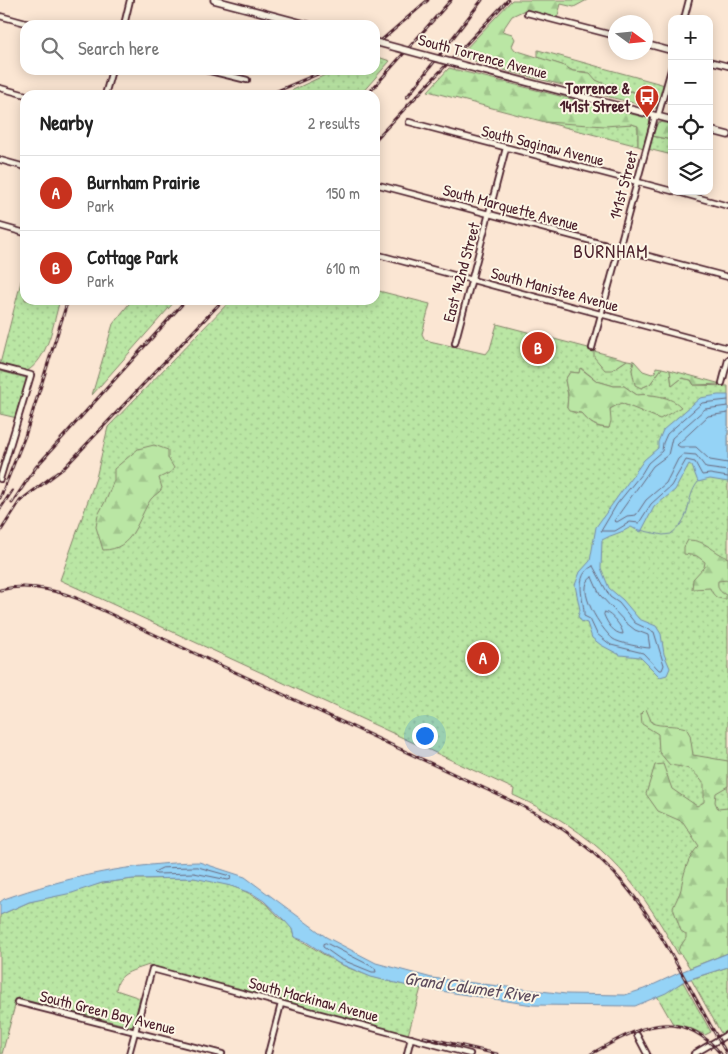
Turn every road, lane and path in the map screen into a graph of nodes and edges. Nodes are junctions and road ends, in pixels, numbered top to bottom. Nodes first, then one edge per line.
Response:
1 (130, 0) edge
2 (214, 0) edge
3 (689, 0) edge
4 (527, 13) dead end
5 (685, 15) edge
6 (0, 16) edge
7 (125, 20) edge
8 (290, 20) edge
9 (20, 21) edge
10 (608, 34) edge
11 (380, 43) edge
12 (653, 46) edge
13 (668, 50) edge
14 (713, 62) edge
15 (728, 66) edge
16 (111, 75) edge
17 (226, 75) edge
18 (668, 79) edge
19 (247, 80) dead end
20 (0, 88) edge
21 (106, 90) edge
22 (20, 93) edge
23 (657, 116) junction
24 (668, 119) edge
25 (409, 122) dead end
26 (713, 131) edge
27 (728, 135) edge
28 (506, 148) junction
29 (0, 160) edge
30 (20, 166) edge
31 (636, 182) junction
32 (380, 185) edge
33 (668, 190) edge
34 (688, 195) edge
35 (728, 206) edge
36 (489, 214) junction
37 (0, 228) edge
38 (20, 232) edge
39 (619, 248) junction
40 (380, 255) edge
41 (728, 277) edge
42 (472, 280) junction
43 (601, 314) junction
44 (455, 343) dead end
45 (592, 348) dead end
46 (728, 348) edge
47 (728, 360) edge
48 (0, 367) edge
49 (722, 383) dead end
50 (0, 479) edge
51 (17, 1002) dead end
52 (281, 1004) junction
53 (136, 1031) junction
54 (728, 1034) edge
55 (637, 1035) dead end
56 (411, 1038) junction
57 (130, 1054) edge
58 (222, 1054) edge
59 (268, 1054) edge
60 (407, 1054) edge
61 (470, 1054) edge
62 (647, 1054) edge
63 (694, 1054) edge

1 - 7 street
2 - 8 main road
3 - 5 street
4 - 10 street
6 - 9 street
11 - 23 main road, South Torrence Avenue, bridge
12 - 13 street
14 - 15 street
16 - 21 street
17 - 19 street
18 - 23 street, 141st Street
20 - 22 street
23 - 24 main road, South Torrence Avenue
23 - 31 street, 141st Street
25 - 28 street, South Saginaw Avenue
26 - 27 main road
28 - 31 street, South Saginaw Avenue
28 - 36 street, East 142nd Street
29 - 30 street
31 - 33 street, South Saginaw Avenue
31 - 39 street, 141st Street
32 - 36 street, South Marquette Avenue
34 - 35 street, South Saginaw Avenue
36 - 39 street, South Marquette Avenue
36 - 42 street, East 142nd Street
37 - 38 street
39 - 41 street, South Marquette Avenue
39 - 43 street, 141st Street
40 - 42 street, South Manistee Avenue
42 - 43 street, South Manistee Avenue
42 - 44 street, East 142nd Street
43 - 45 street, 141st Street
43 - 46 street, South Manistee Avenue
47 - 49 street
48 - 50 street
51 - 53 street, South Green Bay Avenue
52 - 53 street, South Mackinaw Avenue
52 - 56 street, South Mackinaw Avenue
52 - 59 street
53 - 57 street
53 - 58 street, South Green Bay Avenue
54 - 63 street
55 - 62 street
56 - 60 street
56 - 61 street, South Mackinaw Avenue

